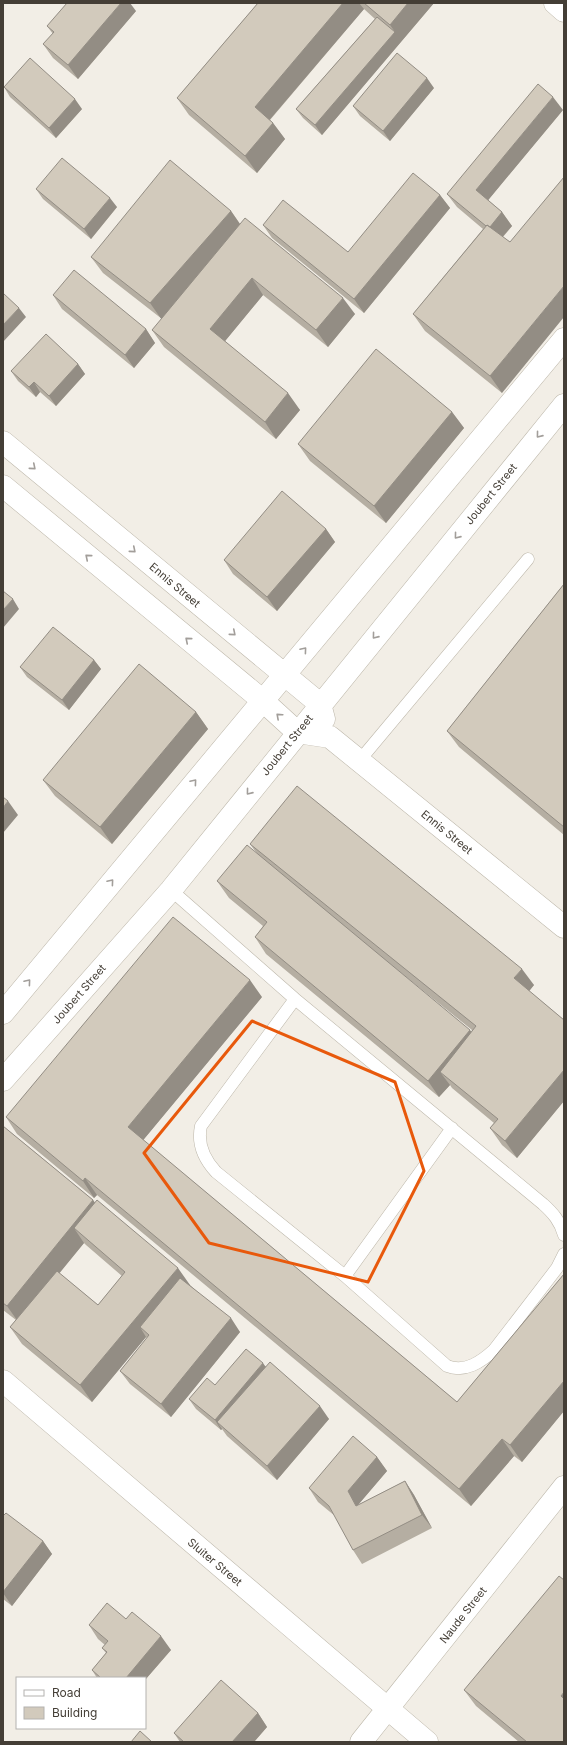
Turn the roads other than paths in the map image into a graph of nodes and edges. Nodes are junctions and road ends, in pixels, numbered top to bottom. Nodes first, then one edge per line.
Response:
1 (555, 3) edge
2 (564, 10) edge
3 (564, 338) edge
4 (564, 404) edge
5 (3, 442) edge
6 (3, 486) edge
7 (528, 559) dead end
8 (283, 675) junction
9 (262, 700) junction
10 (320, 704) junction
11 (297, 732) junction
12 (330, 737) junction
13 (360, 760) junction
14 (170, 890) junction
15 (564, 927) edge
16 (295, 999) junction
17 (3, 1012) edge
18 (3, 1080) edge
19 (452, 1128) junction
20 (564, 1235) edge
21 (564, 1254) edge
22 (345, 1276) junction
23 (3, 1381) edge
24 (564, 1487) edge
25 (388, 1709) junction
26 (361, 1742) edge
27 (427, 1742) edge

1 - 2 street
8 -> 3 street
4 -> 10 street, Joubert Street
5 -> 8 street, Ennis Street
9 -> 6 street
7 - 13 lane
8 - 9 street
8 - 10 street, Ennis Street
11 -> 9 street
17 -> 9 street
10 - 11 street, Joubert Street
10 - 12 street
11 - 12 street, Ennis Street
11 -> 14 street, Joubert Street
12 - 13 street, Ennis Street
13 - 15 street, Ennis Street
14 - 16 lane
14 - 18 street, Joubert Street
16 - 19 lane
16 - 22 lane
19 - 20 lane
19 - 22 lane
21 - 22 lane
23 - 25 street, Sluiter Street
24 - 25 street, Naude Street
25 - 26 street, Naude Street
25 - 27 street, Sluiter Street

